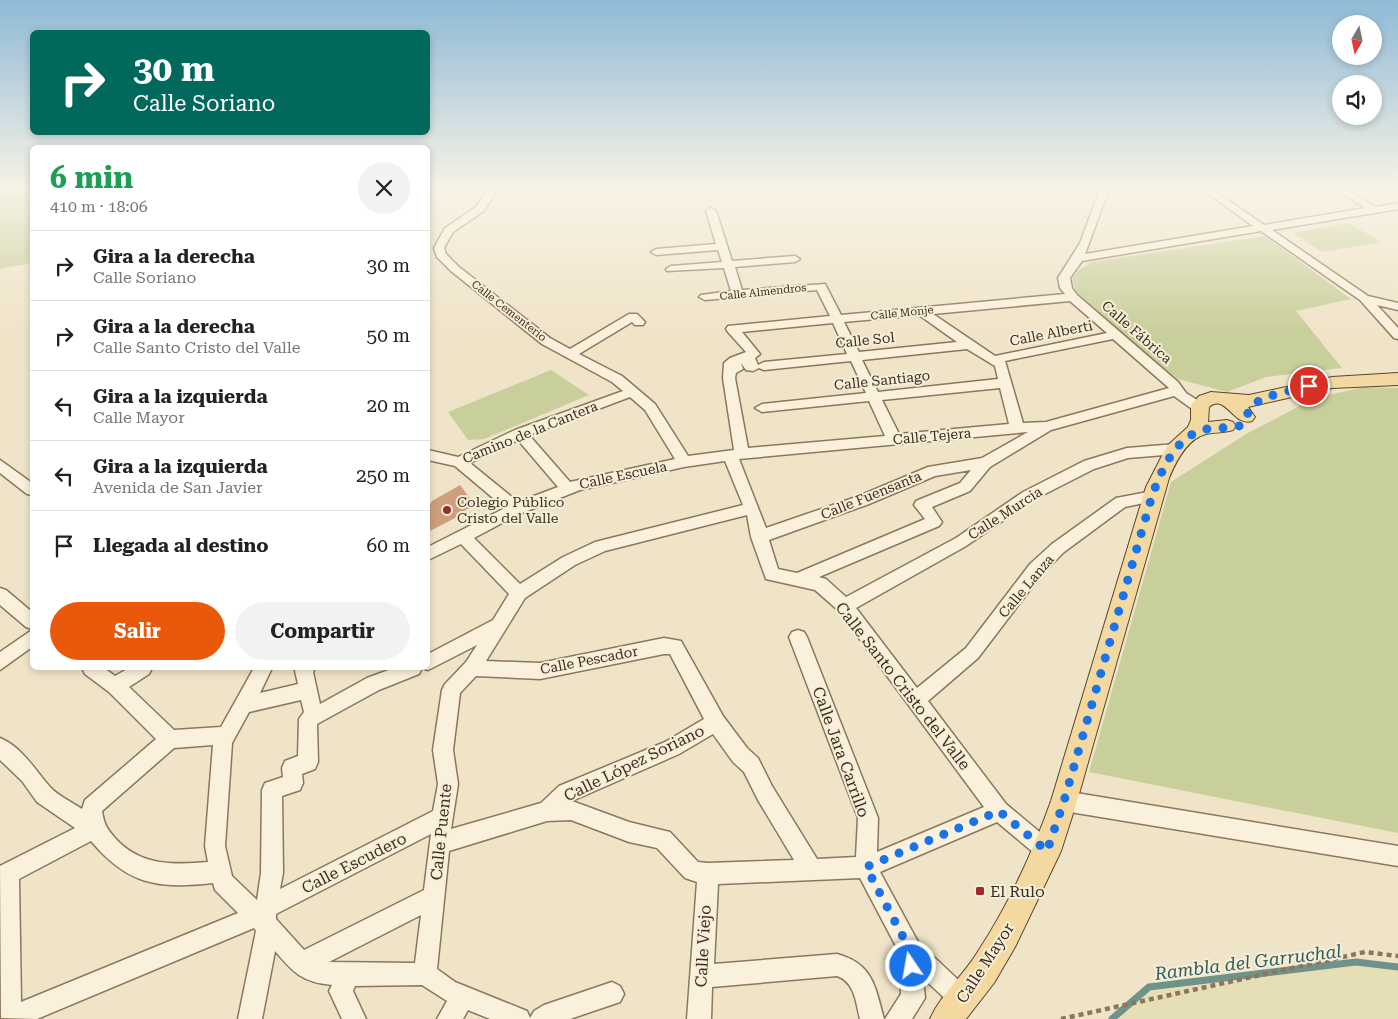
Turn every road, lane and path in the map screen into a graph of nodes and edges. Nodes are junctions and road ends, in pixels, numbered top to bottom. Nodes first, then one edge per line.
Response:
1 (443, 237) edge
2 (719, 237) edge
3 (1086, 237) edge
4 (1210, 237) edge
5 (1275, 237) edge
6 (722, 247) junction
7 (433, 249) edge
8 (656, 252) dead end
9 (1078, 258) junction
10 (795, 259) dead end
11 (728, 264) junction
12 (671, 269) dead end
13 (738, 294) junction
14 (1073, 296) junction
15 (705, 297) dead end
16 (1364, 298) junction
17 (1398, 307) edge
18 (921, 311) junction
19 (837, 319) junction
20 (639, 322) dead end
21 (1115, 335) junction
22 (1398, 335) edge
23 (969, 345) junction
24 (571, 353) junction
25 (855, 356) junction
26 (992, 360) junction
27 (764, 366) dead end
28 (1398, 379) edge
29 (1006, 383) junction
30 (1178, 391) junction
31 (632, 392) junction
32 (874, 398) junction
33 (1222, 399) junction
34 (1259, 401) junction
35 (762, 408) dead end
36 (1199, 417) junction
37 (1246, 417) junction
38 (1046, 427) junction
39 (1017, 428) junction
40 (520, 433) junction
41 (894, 439) junction
42 (1176, 449) junction
43 (736, 454) junction
44 (430, 455) edge
45 (459, 462) junction
46 (684, 462) junction
47 (985, 463) junction
48 (0, 465) edge
49 (30, 488) edge
50 (568, 488) junction
51 (1152, 496) junction
52 (752, 508) junction
53 (516, 509) junction
54 (462, 536) junction
55 (759, 537) junction
56 (430, 553) edge
57 (798, 579) junction
58 (519, 593) junction
59 (0, 595) edge
60 (845, 606) junction
61 (30, 620) edge
62 (501, 621) junction
63 (798, 637) dead end
64 (30, 639) edge
65 (430, 661) edge
66 (0, 662) edge
67 (472, 668) junction
68 (94, 670) edge
69 (140, 670) edge
70 (262, 670) edge
71 (305, 670) edge
72 (408, 670) edge
73 (115, 686) junction
74 (308, 690) junction
75 (916, 700) junction
76 (244, 705) junction
77 (314, 717) junction
78 (716, 722) junction
79 (227, 735) junction
80 (170, 738) junction
81 (0, 747) edge
82 (1064, 801) junction
83 (999, 811) junction
84 (547, 812) junction
85 (442, 817) junction
86 (94, 829) junction
87 (440, 843) junction
88 (1047, 851) junction
89 (1398, 856) edge
90 (866, 867) junction
91 (812, 870) junction
92 (221, 871) junction
93 (708, 874) junction
94 (4, 875) edge
95 (434, 897) junction
96 (264, 918) junction
97 (910, 950) junction
98 (1398, 956) edge
99 (301, 964) junction
100 (426, 974) junction
101 (348, 975) junction
102 (702, 977) junction
103 (612, 994) dead end
104 (464, 996) junction
105 (962, 999) junction
106 (16, 1017) edge
107 (250, 1019) edge
108 (354, 1019) edge
109 (449, 1019) edge
110 (519, 1019) edge
111 (542, 1019) edge
112 (699, 1019) edge
113 (872, 1019) edge
114 (897, 1019) edge
115 (946, 1019) edge
116 (1061, 1019) edge

1 - 7 street, Calle Cementerio
2 - 6 street
3 - 9 street
4 - 9 street
5 - 16 street
6 - 8 street
6 - 11 street
7 - 24 street, Calle Cementerio
9 - 14 street
10 - 11 street
11 - 12 street
11 - 13 street
13 - 15 street, Calle Almendros
13 - 19 street, Calle Almendros
14 - 18 street, Calle Monje
14 - 21 street, Calle Fábrica
16 - 17 street
16 - 22 street
18 - 19 street, Calle Monje
18 - 23 street
19 - 25 street
19 - 43 street, Calle Monje
20 - 24 street
21 - 26 street, Calle Alberti
21 - 30 street, Calle Fábrica
23 - 25 street, Calle Sol
23 - 26 street
24 - 31 street, Calle Cementerio
25 - 27 street, Calle Sol
25 - 32 street
26 - 29 street
28 - 34 main road
29 - 32 street, Calle Santiago
29 - 39 street
30 - 33 street
30 - 36 street, Calle Fábrica
30 - 38 street, Calle Tejera
31 - 40 street, Camino de la Cantera
31 - 46 street, Calle Cementerio
32 - 35 street, Calle Santiago
32 - 41 street
33 - 34 main road
33 - 36 main road, Calle Mayor
33 - 37 main road
34 - 37 main road
36 - 37 main road
36 - 42 main road, Calle Mayor
38 - 39 street, Calle Tejera
38 - 47 street
39 - 41 street, Calle Tejera
40 - 45 street, Camino de la Cantera
40 - 50 street
41 - 43 street, Calle Tejera
42 - 51 main road, Calle Mayor
42 - 60 street, Calle Murcia
43 - 46 street, Calle Tejera
43 - 52 street
44 - 45 street, Camino de la Cantera
45 - 53 street
46 - 50 street, Calle Escuela
47 - 55 street, Calle Fuensanta
47 - 57 street
48 - 49 street
50 - 53 street, Calle Escuela
51 - 75 street, Calle Lanza
51 - 82 main road, Calle Mayor
52 - 55 street
52 - 58 street
53 - 54 street, Calle Escuela
54 - 56 street, Calle Escuela
54 - 58 street
55 - 57 street, Calle Santo Cristo del Valle
57 - 60 street, Calle Santo Cristo del Valle
58 - 62 street, Calle Puente
59 - 61 street
60 - 75 street, Calle Santo Cristo del Valle
62 - 65 street
62 - 67 street, Calle Puente
63 - 90 street, Calle Jara Carrillo
64 - 66 street
67 - 78 street, Calle Pescador
67 - 85 street, Calle Puente
68 - 73 street
69 - 73 street
70 - 76 street
71 - 74 street
72 - 77 street
73 - 80 street
74 - 76 street
74 - 77 street
75 - 83 street, Calle Santo Cristo del Valle
76 - 79 street
77 - 96 street
78 - 84 street, Calle López Soriano
78 - 91 street
79 - 80 street
79 - 92 street
80 - 86 street
81 - 86 street
82 - 88 main road, Calle Mayor
82 - 89 street
83 - 88 street, Calle Santo Cristo del Valle
83 - 90 street
84 - 87 street, Calle López Soriano
84 - 93 street
85 - 87 street, Calle Puente
85 - 96 street, Calle Escudero
86 - 92 street
86 - 94 street
87 - 95 street, Calle Puente
88 - 105 main road, Calle Mayor
90 - 91 street
90 - 97 street
91 - 93 street
92 - 96 street
93 - 102 street, Calle Viejo
94 - 106 street
95 - 99 street
95 - 100 street, Calle Puente
96 - 99 street
96 - 106 street, Calle Escudero
96 - 107 street
97 - 105 street
97 - 114 street
98 - 116 path
99 - 101 street
100 - 101 street
100 - 104 street
101 - 108 street
102 - 112 street, Calle Viejo
102 - 113 street
103 - 111 street
104 - 109 street
104 - 110 street
105 - 115 main road, Calle Mayor

